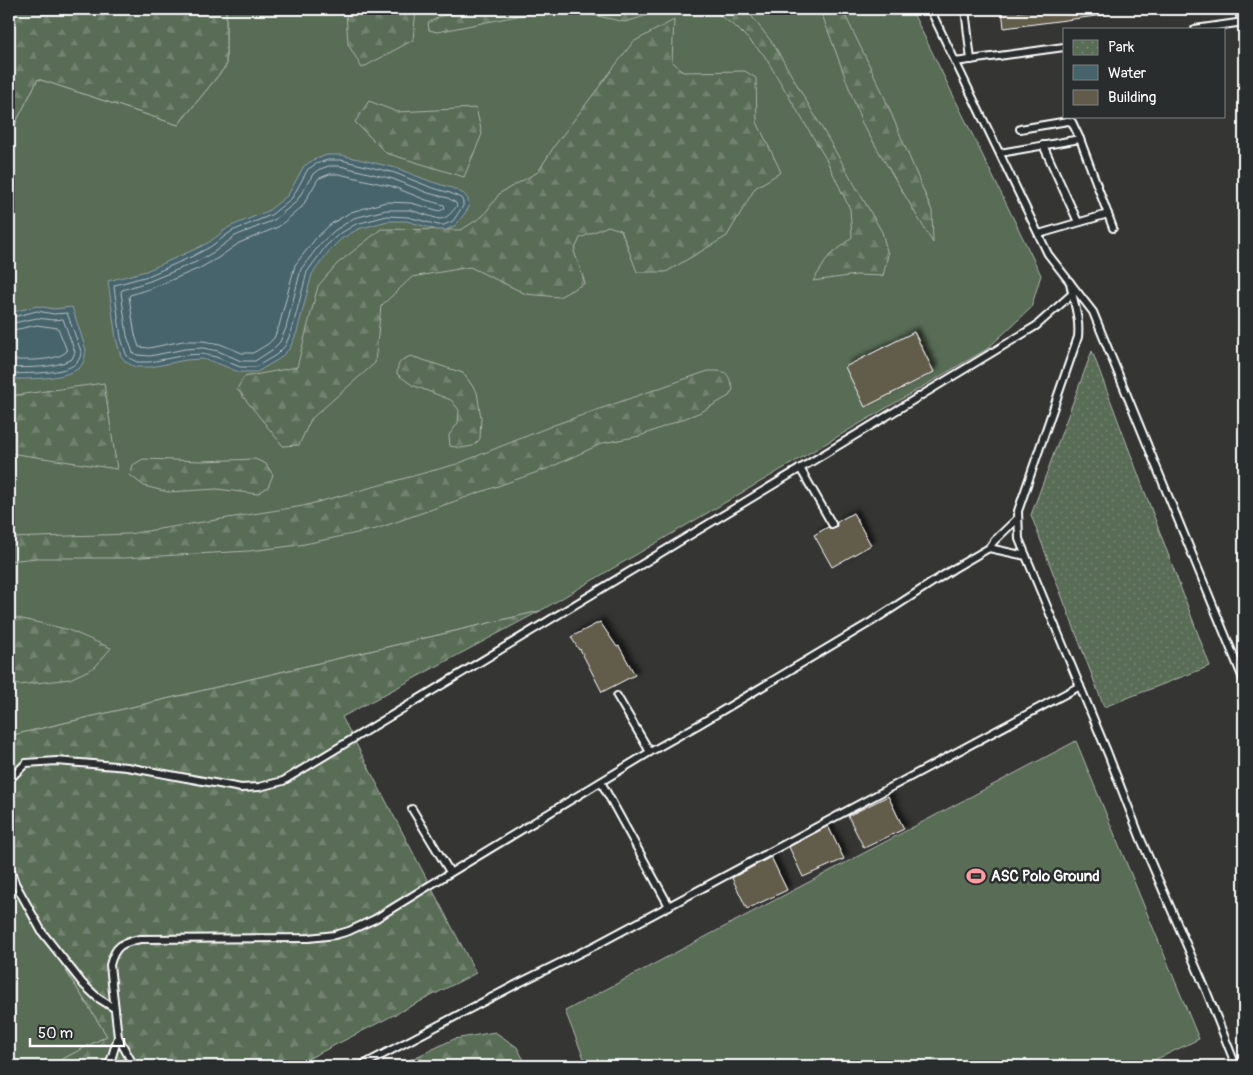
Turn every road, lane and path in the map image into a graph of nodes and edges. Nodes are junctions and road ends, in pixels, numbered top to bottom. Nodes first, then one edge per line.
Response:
1 (930, 9) edge
2 (965, 9) edge
3 (1239, 9) edge
4 (1243, 22) edge
5 (1202, 28) edge
6 (1063, 47) edge
7 (971, 60) junction
8 (955, 62) junction
9 (1020, 129) dead end
10 (1080, 139) junction
11 (1043, 146) junction
12 (1000, 153) junction
13 (1108, 214) junction
14 (1078, 222) junction
15 (1113, 228) dead end
16 (1039, 234) junction
17 (1070, 282) junction
18 (1072, 294) junction
19 (800, 468) junction
20 (1018, 518) junction
21 (832, 524) dead end
22 (988, 548) junction
23 (1026, 556) junction
24 (1244, 681) edge
25 (1080, 686) junction
26 (617, 696) dead end
27 (650, 752) junction
28 (9, 780) edge
29 (601, 782) junction
30 (412, 810) dead end
31 (9, 866) edge
32 (450, 872) junction
33 (669, 906) junction
34 (114, 1008) junction
35 (118, 1037) junction
36 (109, 1066) edge
37 (134, 1066) edge
38 (361, 1066) edge
39 (1236, 1066) edge

1 - 8 lane
2 - 7 lane
3 - 4 lane
4 - 5 lane
6 - 7 lane
7 - 8 lane
8 - 12 lane
9 - 10 lane
10 - 11 lane
10 - 13 lane
11 - 12 lane
11 - 14 lane
12 - 16 lane
13 - 14 lane
13 - 15 lane
14 - 16 lane
16 - 17 lane
17 - 18 lane
17 - 24 lane
18 - 19 lane
18 - 20 lane
19 - 21 lane
19 - 28 lane
20 - 22 lane
20 - 23 lane
22 - 23 lane
22 - 27 lane
23 - 25 lane
25 - 33 lane
25 - 39 lane
26 - 27 lane
27 - 29 lane
29 - 32 lane
29 - 33 lane
30 - 32 lane
31 - 34 lane
32 - 34 lane
33 - 38 lane
34 - 35 lane
35 - 36 lane
35 - 37 lane

